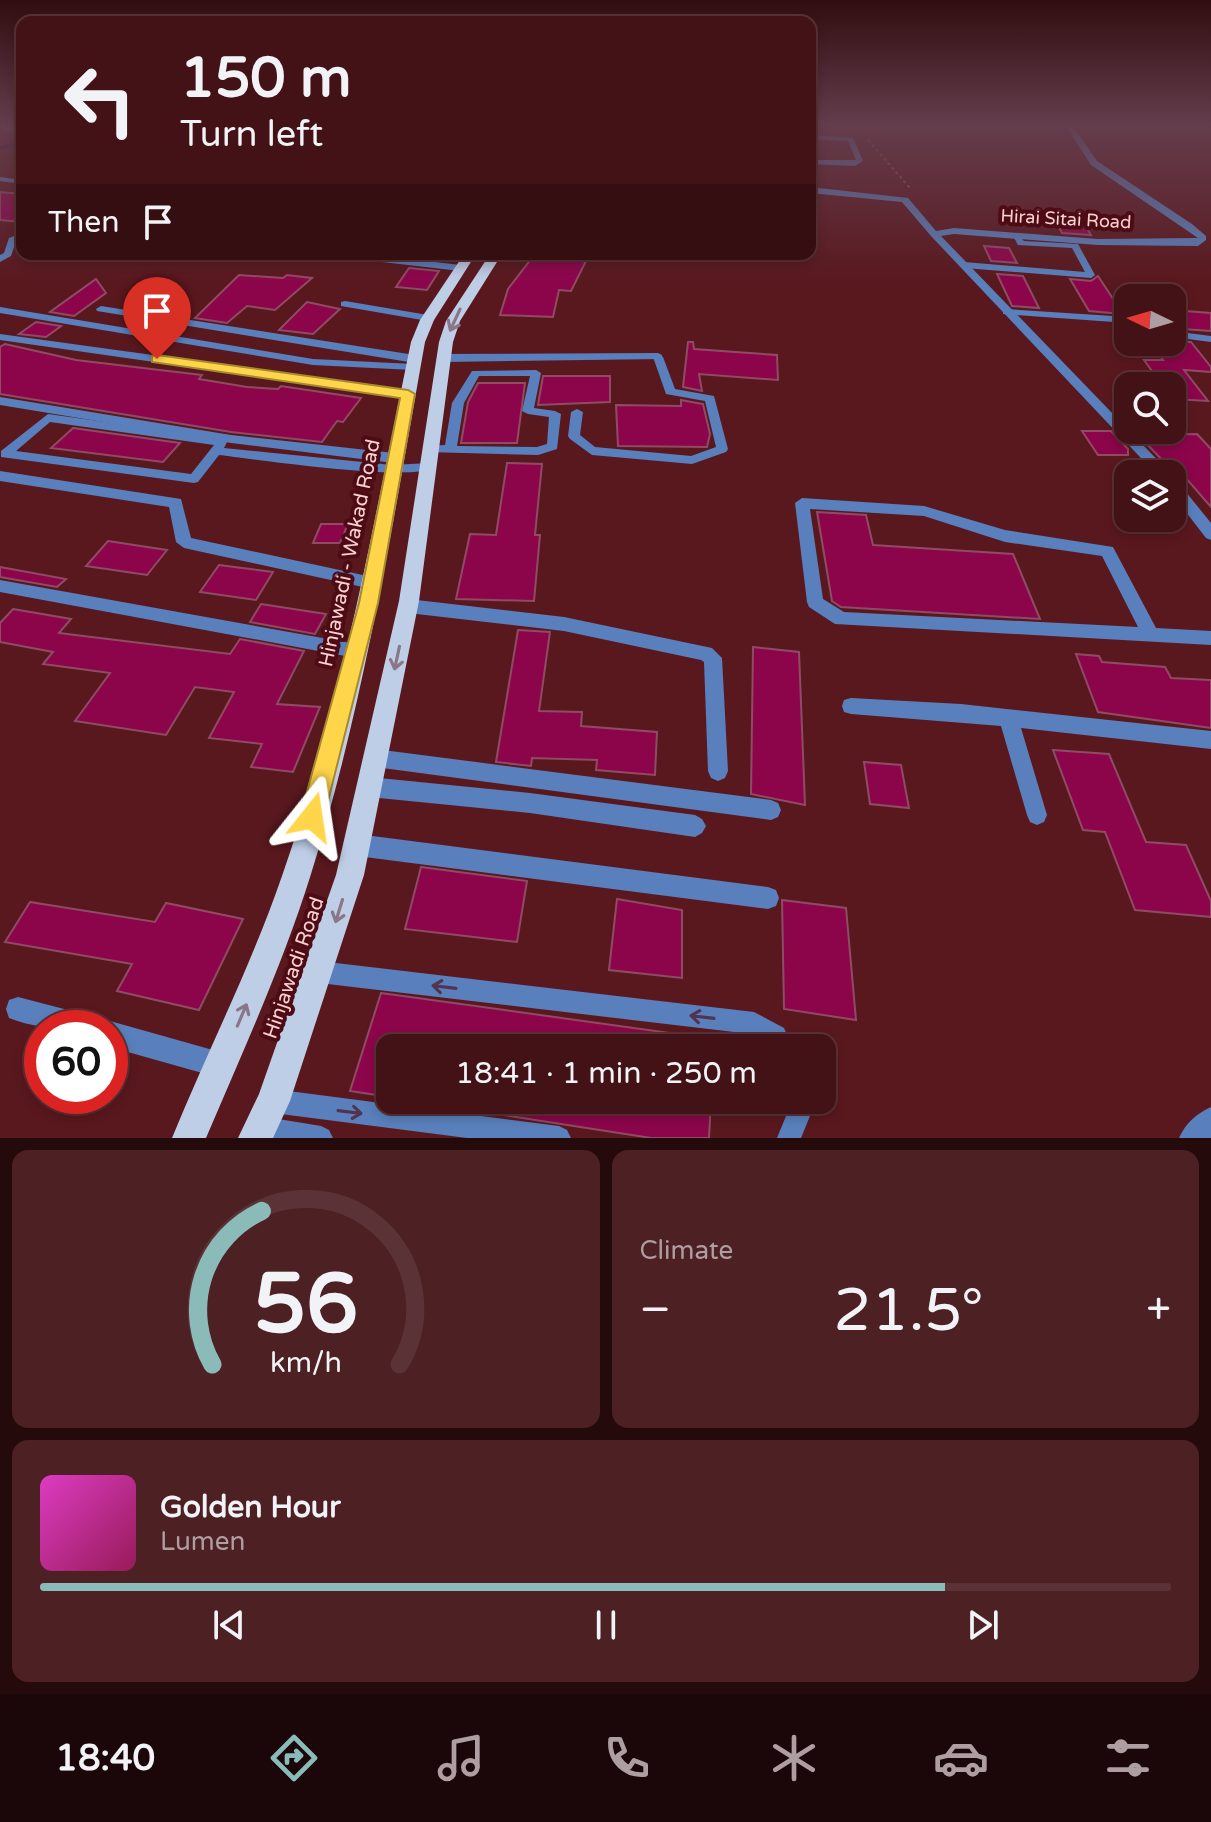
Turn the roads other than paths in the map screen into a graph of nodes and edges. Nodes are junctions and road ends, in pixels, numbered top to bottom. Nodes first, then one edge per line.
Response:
1 (1113, 176) edge
2 (816, 190) edge
3 (934, 234) junction
4 (1017, 236) junction
5 (16, 238) edge
6 (0, 259) edge
7 (461, 260) edge
8 (492, 260) edge
9 (964, 265) junction
10 (345, 304) dead end
11 (101, 309) dead end
12 (0, 310) edge
13 (1006, 312) junction
14 (428, 318) junction
15 (1114, 319) edge
16 (1186, 336) edge
17 (0, 337) edge
18 (1211, 339) edge
19 (658, 357) joint
20 (444, 358) junction
21 (414, 363) junction
22 (408, 394) junction
23 (0, 401) edge
24 (577, 412) dead end
25 (216, 451) junction
26 (437, 455) junction
27 (1151, 460) edge
28 (393, 464) junction
29 (0, 476) edge
30 (1186, 502) edge
31 (1211, 534) edge
32 (372, 583) junction
33 (0, 586) edge
34 (408, 606) junction
35 (1150, 634) junction
36 (1211, 638) edge
37 (356, 651) junction
38 (851, 706) dead end
39 (1008, 718) junction
40 (1211, 740) edge
41 (375, 758) junction
42 (718, 771) dead end
43 (369, 787) junction
44 (771, 810) dead end
45 (1037, 815) dead end
46 (695, 826) dead end
47 (357, 845) junction
48 (768, 898) dead end
49 (319, 972) junction
50 (18, 1009) dead end
51 (24, 1011) edge
52 (773, 1034) edge
53 (128, 1039) edge
54 (220, 1065) junction
55 (273, 1101) junction
56 (798, 1114) edge
57 (1211, 1121) edge
58 (257, 1133) edge
59 (189, 1138) edge
60 (321, 1138) edge
61 (559, 1138) edge
62 (789, 1138) edge
63 (1193, 1138) edge

1 - 4 street, Hirai Sitai Road
2 - 3 street
3 - 4 street, Hirai Sitai Road
3 - 9 street
4 - 9 lane
5 - 6 lane
7 - 14 main road, Hinjawadi - Wakad Road
8 -> 20 main road, Hinjawadi Road
9 - 13 street
10 - 14 street
11 - 21 street
12 - 21 lane
13 - 15 lane
13 - 27 street
14 - 21 main road, Hinjawadi - Wakad Road
16 - 18 lane
17 - 22 street
19 - 20 street
19 - 24 lane
20 - 26 main road, Hinjawadi Road
21 - 22 main road, Hinjawadi - Wakad Road
22 - 28 main road, Hinjawadi - Wakad Road
23 - 28 street
25 - 25 lane
25 - 28 lane
26 - 26 lane
26 - 28 lane
26 - 34 main road, Hinjawadi Road
28 - 32 main road, Hinjawadi - Wakad Road
29 - 32 street
30 - 31 street
32 - 37 main road, Hinjawadi - Wakad Road
33 - 37 street
34 -> 41 main road, Hinjawadi Road
34 - 42 street
35 - 35 street
35 - 36 street
54 -> 37 main road, Hinjawadi - Wakad Road
38 - 39 street
39 - 40 street
39 - 45 street
41 - 43 main road, Hinjawadi Road
41 - 44 street
43 - 46 street
43 - 47 main road, Hinjawadi Road
47 - 48 street
47 -> 49 main road, Hinjawadi Road
52 -> 49 lane
49 - 55 main road, Hinjawadi Road
50 - 51 street
53 - 54 street
54 - 59 main road, Hinjawadi - Wakad Road
55 - 58 main road, Hinjawadi Road
55 -> 61 lane
56 - 62 lane
57 - 63 street
58 - 60 lane

